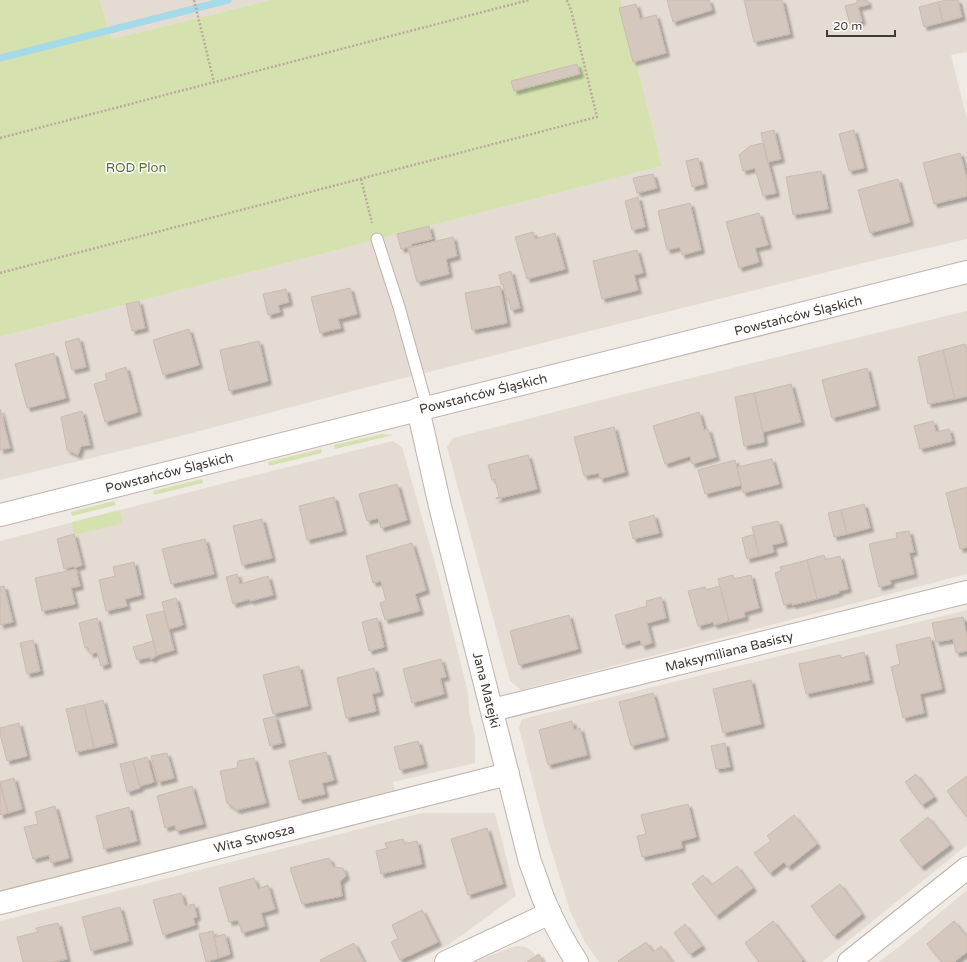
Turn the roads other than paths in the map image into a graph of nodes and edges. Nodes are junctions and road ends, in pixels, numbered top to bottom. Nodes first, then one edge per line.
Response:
1 (377, 239) road end
2 (967, 272) edge
3 (423, 408) junction
4 (0, 515) edge
5 (967, 592) edge
6 (492, 710) junction
7 (508, 774) junction
8 (967, 868) edge
9 (0, 903) edge
10 (550, 913) junction
11 (446, 962) edge
12 (576, 962) edge
13 (849, 962) edge

1 - 3 lane
2 - 3 street, Powstańców Śląskich
3 - 4 street, Powstańców Śląskich
3 - 6 street, Jana Matejki
5 - 6 street, Maksymiliana Basisty
6 - 7 street, Jana Matejki
7 - 9 street, Wita Stwosza
7 - 10 street, Jana Matejki
8 - 13 street
10 - 11 street
10 - 12 street, Jana Matejki

